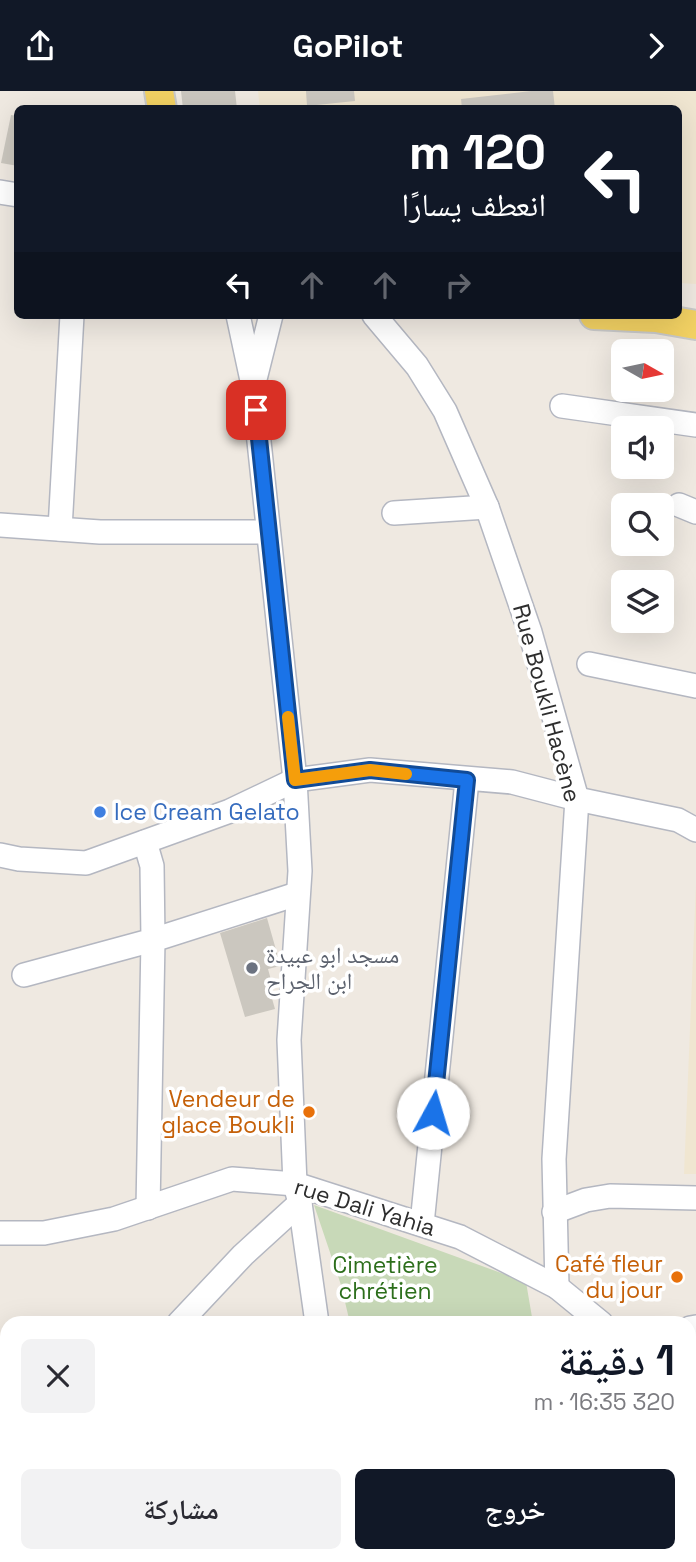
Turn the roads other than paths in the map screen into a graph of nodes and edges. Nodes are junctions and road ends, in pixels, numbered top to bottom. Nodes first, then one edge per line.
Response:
1 (72, 319) edge
2 (239, 319) edge
3 (270, 319) edge
4 (377, 319) edge
5 (662, 319) edge
6 (696, 325) edge
7 (253, 385) junction
8 (562, 406) dead end
9 (696, 425) edge
10 (487, 507) junction
11 (394, 513) dead end
12 (0, 525) edge
13 (60, 529) junction
14 (268, 532) junction
15 (589, 664) dead end
16 (696, 686) edge
17 (295, 780) junction
18 (467, 780) junction
19 (577, 799) junction
20 (696, 830) edge
21 (145, 842) junction
22 (0, 855) edge
23 (297, 894) junction
24 (153, 940) junction
25 (24, 975) dead end
26 (298, 1193) junction
27 (696, 1198) edge
28 (148, 1207) junction
29 (554, 1212) junction
30 (422, 1224) junction
31 (0, 1233) edge
32 (557, 1287) junction
33 (186, 1316) edge
34 (316, 1316) edge
35 (592, 1316) edge

1 - 13 street
2 - 7 street
3 - 7 street
4 - 10 street, Rue Boukli Hacène
5 - 6 main road
7 - 14 street
8 - 9 street
10 - 11 street
10 - 19 street, Rue Boukli Hacène
12 - 13 street
13 - 14 street
14 - 17 street
15 - 16 street
17 - 18 street
17 - 21 street
17 - 23 street
18 - 19 street
18 - 30 street
19 - 20 street
19 - 29 street, Rue Boukli Hacène
21 - 22 street
21 - 24 street
23 - 24 street
23 - 26 street
24 - 25 street
24 - 28 street
26 - 28 street, rue Dali Yahia
26 - 30 street, rue Dali Yahia
26 - 33 street
26 - 34 street
27 - 29 street
28 - 31 street, rue Dali Yahia
29 - 32 street, Rue Boukli Hacène
30 - 32 street, rue Dali Yahia
32 - 35 street, rue Dali Yahia

